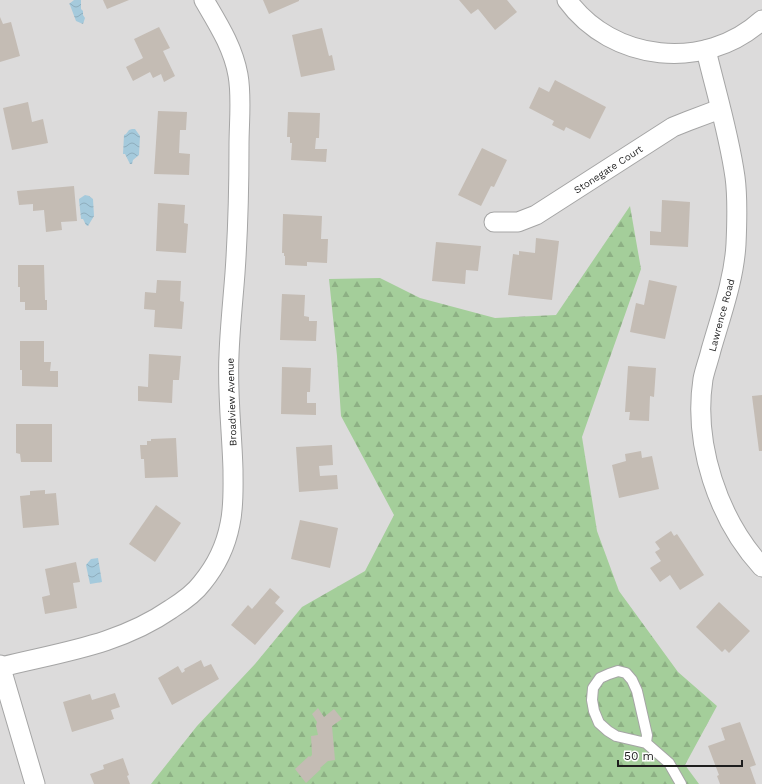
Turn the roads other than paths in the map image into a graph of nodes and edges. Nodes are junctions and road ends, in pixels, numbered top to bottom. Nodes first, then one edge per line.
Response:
1 (204, 0) edge
2 (567, 0) edge
3 (762, 20) edge
4 (706, 50) junction
5 (720, 109) junction
6 (494, 222) dead end
7 (762, 566) edge
8 (0, 666) edge
9 (646, 743) junction
10 (34, 784) edge
11 (681, 784) edge

1 - 8 street, Broadview Avenue
2 - 4 street
3 - 4 street
4 - 5 street, Lawrence Road
5 - 6 street, Stonegate Court
5 - 7 street, Lawrence Road
8 - 10 street
9 - 9 lane
9 - 11 lane

